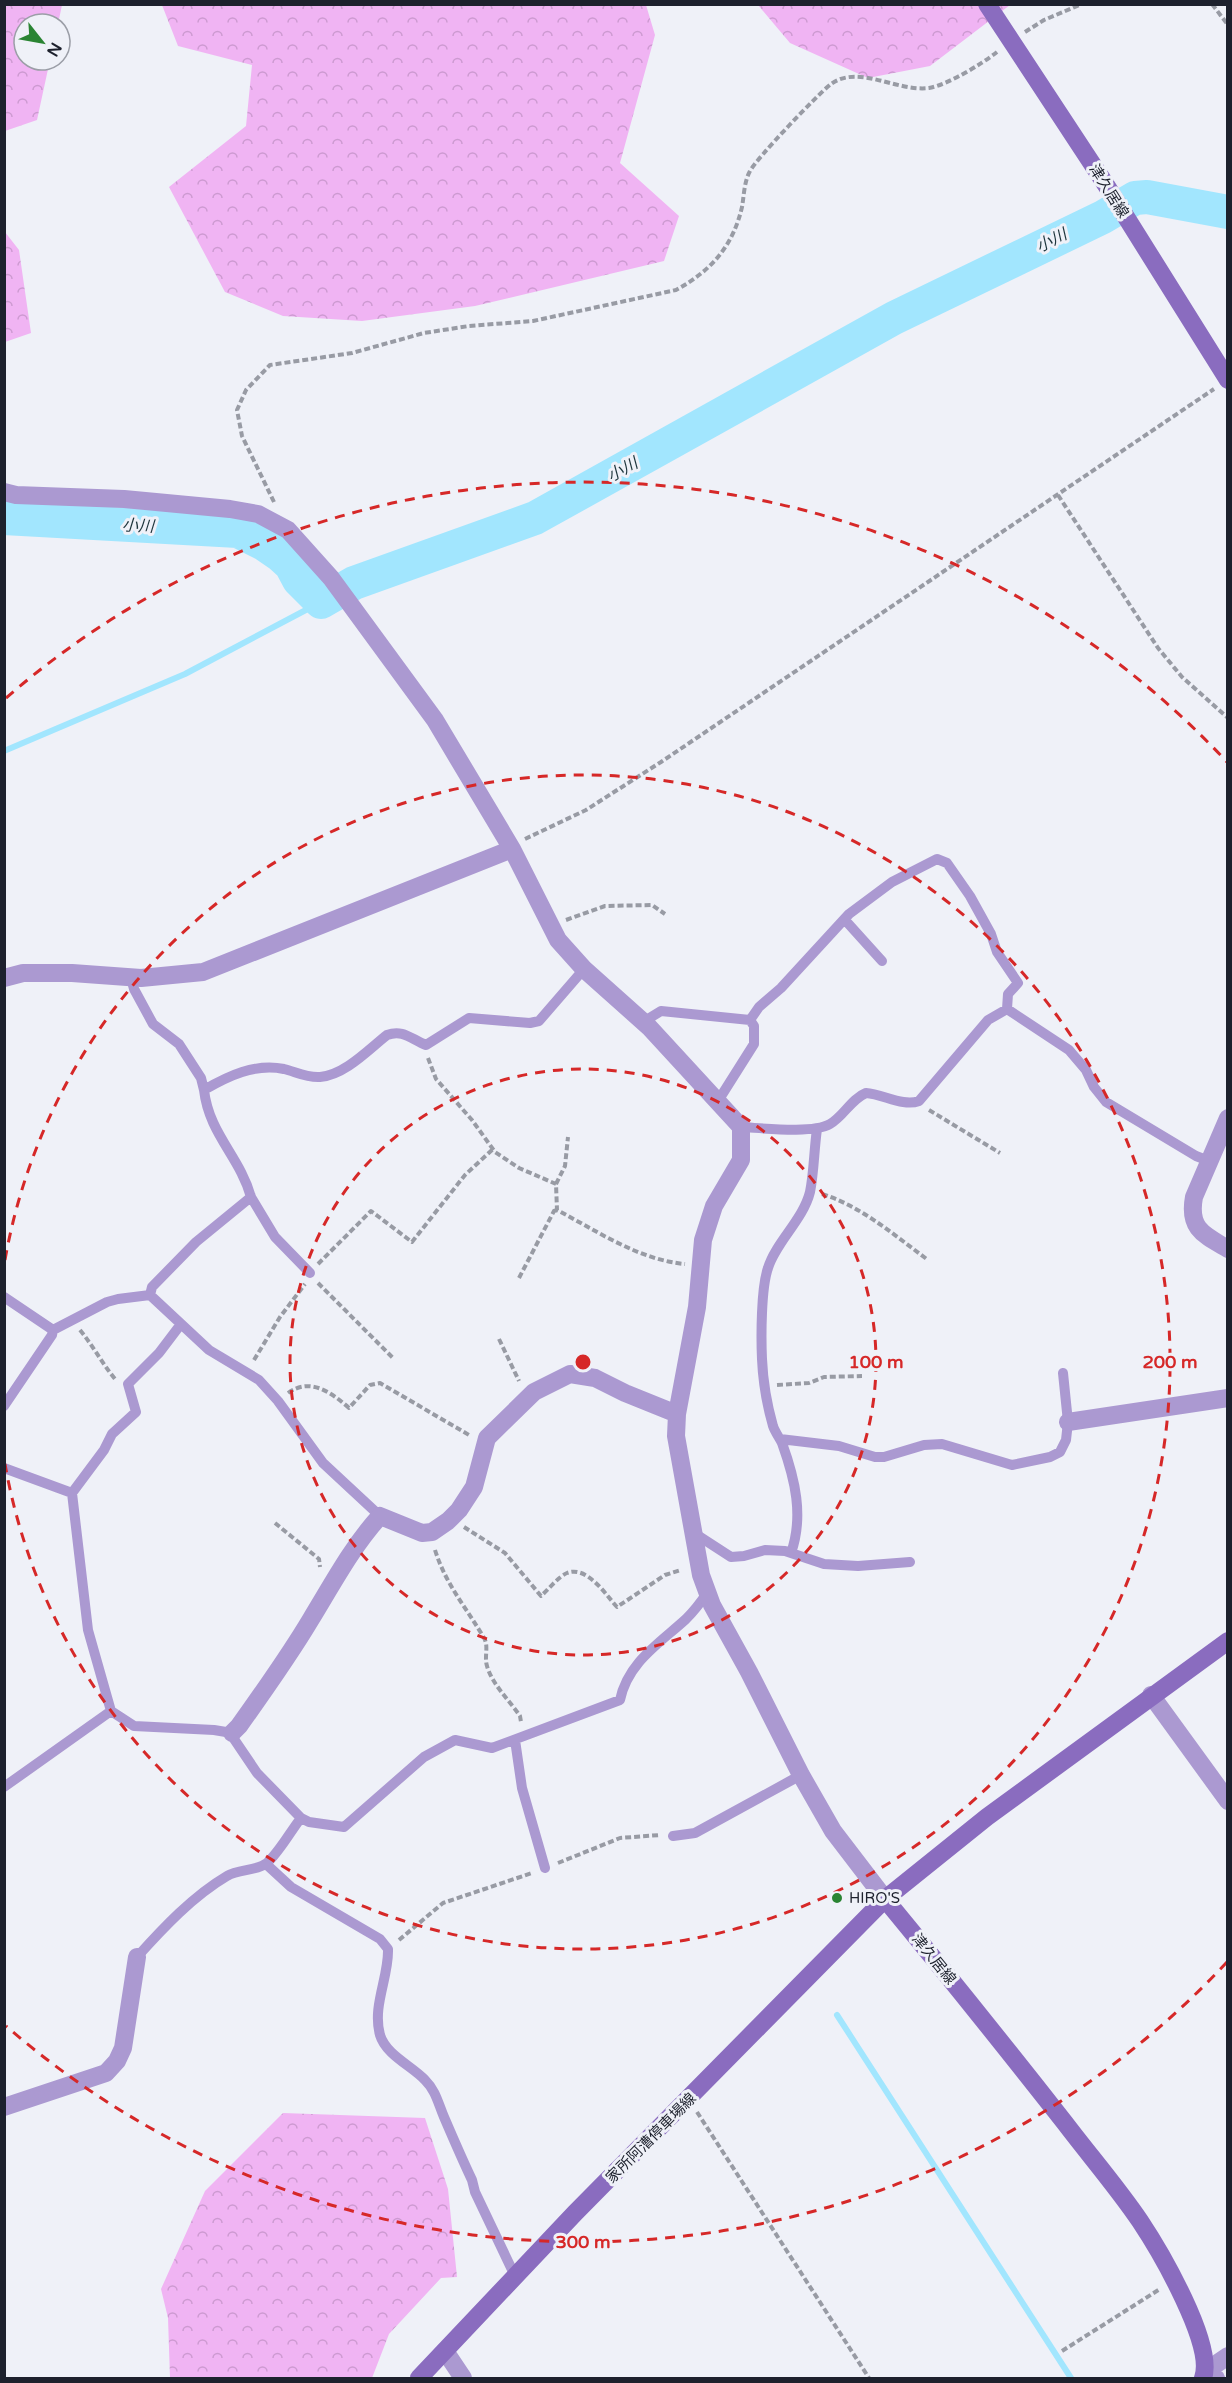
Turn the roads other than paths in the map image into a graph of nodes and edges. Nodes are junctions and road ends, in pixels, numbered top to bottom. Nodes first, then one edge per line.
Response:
1 (987, 4) edge
2 (1223, 383) edge
3 (4, 492) edge
4 (512, 848) junction
5 (845, 920) junction
6 (882, 961) dead end
7 (584, 969) junction
8 (4, 978) edge
9 (131, 978) junction
10 (1007, 1009) junction
11 (750, 1020) junction
12 (643, 1022) junction
13 (204, 1090) junction
14 (718, 1101) junction
15 (1227, 1118) edge
16 (741, 1127) junction
17 (817, 1129) junction
18 (1209, 1161) junction
19 (251, 1197) junction
20 (1227, 1249) edge
21 (310, 1273) road end
22 (150, 1294) junction
23 (4, 1297) edge
24 (181, 1324) junction
25 (53, 1330) junction
26 (1063, 1373) dead end
27 (1227, 1398) edge
28 (4, 1406) edge
29 (677, 1414) junction
30 (1068, 1422) junction
31 (780, 1439) junction
32 (4, 1468) edge
33 (72, 1492) junction
34 (380, 1516) junction
35 (694, 1533) junction
36 (791, 1553) junction
37 (910, 1562) dead end
38 (707, 1593) junction
39 (1227, 1641) edge
40 (1151, 1695) junction
41 (111, 1711) junction
42 (232, 1733) junction
43 (519, 1738) junction
44 (801, 1775) junction
45 (4, 1786) edge
46 (1227, 1801) edge
47 (301, 1818) junction
48 (673, 1836) road end
49 (266, 1864) junction
50 (545, 1868) road end
51 (885, 1899) junction
52 (137, 1957) joint
53 (4, 2107) edge
54 (515, 2276) junction
55 (445, 2351) junction
56 (1227, 2356) edge
57 (1208, 2376) edge
58 (419, 2379) edge
59 (463, 2379) edge

1 - 2 main road, 津久居線
3 - 4 street
4 - 7 street
4 - 9 street
5 - 6 lane
5 - 10 lane
5 - 11 lane
7 - 12 street
7 - 13 lane
8 - 9 street
9 - 13 lane
10 - 17 lane
10 - 18 lane
11 - 12 lane
11 - 14 lane
12 - 14 street
13 - 19 lane
14 - 16 street
15 - 18 street
16 - 17 lane
16 - 29 street
17 - 31 lane
18 - 20 street
19 - 21 lane
19 - 22 lane
22 - 24 lane
22 - 25 lane
23 - 25 lane
24 - 33 lane
24 - 34 lane
25 - 28 lane
26 - 30 lane
27 - 30 street
29 - 34 street
29 - 35 street
30 - 31 lane
31 - 36 lane
32 - 33 lane
33 - 41 lane
34 - 42 street
35 - 36 lane
35 - 38 street
36 - 37 lane
38 - 43 lane
38 - 44 street
39 - 40 main road
40 - 46 street
40 - 51 main road
41 - 42 lane
41 - 45 lane
42 - 47 lane
43 - 47 lane
43 - 50 lane
44 - 48 lane
44 - 51 street
47 - 49 lane
49 - 52 lane
49 - 54 lane
51 - 54 main road, 家所阿漕停車場線
51 - 57 main road, 津久居線
52 - 53 street
54 - 55 main road, 家所阿漕停車場線
55 - 58 main road, 家所阿漕停車場線
55 - 59 street
56 - 57 street

